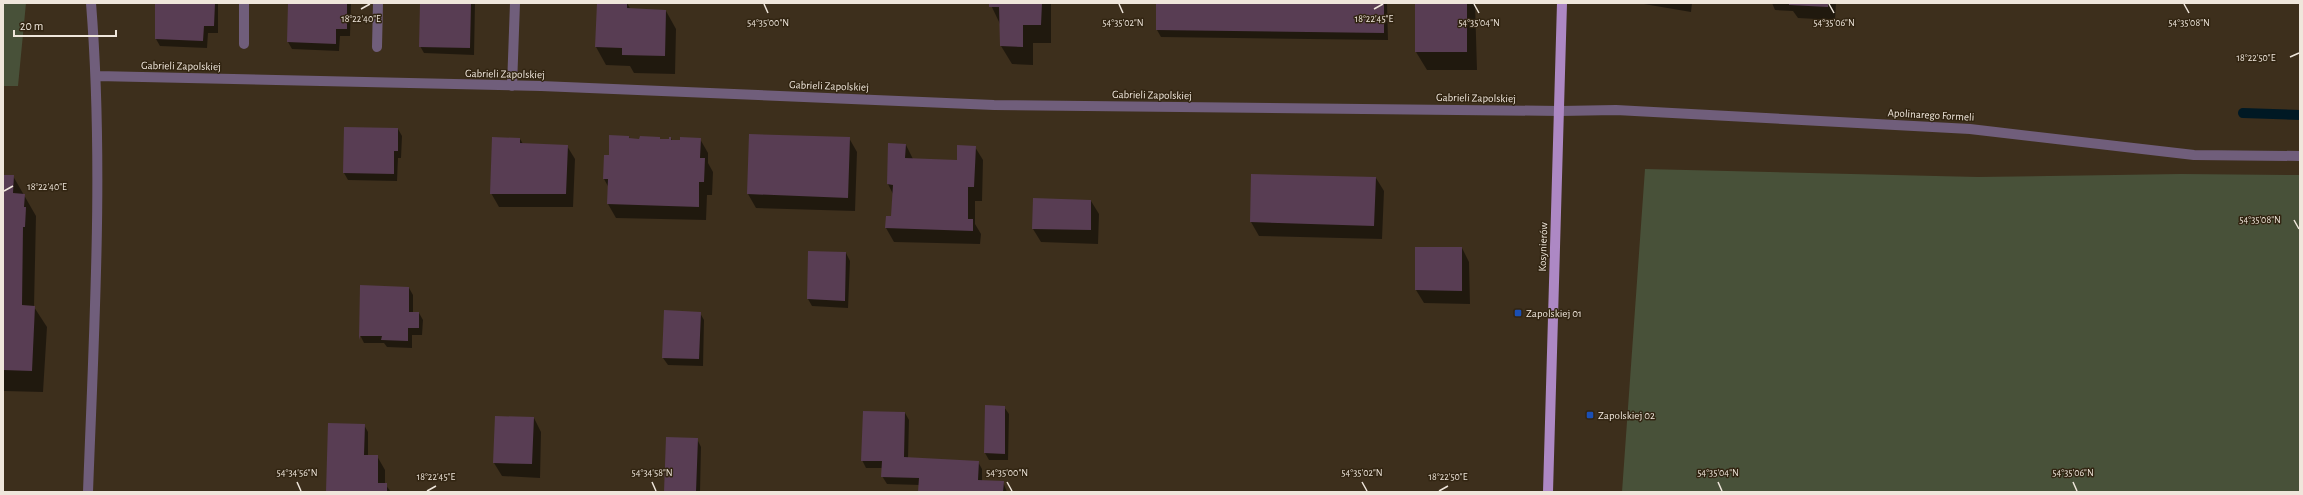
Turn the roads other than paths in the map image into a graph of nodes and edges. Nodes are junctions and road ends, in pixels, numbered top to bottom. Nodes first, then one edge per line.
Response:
1 (91, 3) edge
2 (244, 3) edge
3 (378, 3) edge
4 (515, 3) edge
5 (1562, 3) edge
6 (244, 44) dead end
7 (377, 48) dead end
8 (97, 76) junction
9 (512, 86) junction
10 (1560, 111) junction
11 (2300, 156) edge
12 (88, 492) edge
13 (1548, 492) edge

1 - 8 street
2 - 6 street
3 - 7 street
4 - 9 street
5 - 10 main road, Kosynierów
8 - 9 street, Gabrieli Zapolskiej
8 - 12 street
9 - 10 street, Gabrieli Zapolskiej
10 - 11 street, Apolinarego Formeli
10 - 13 main road, Kosynierów

